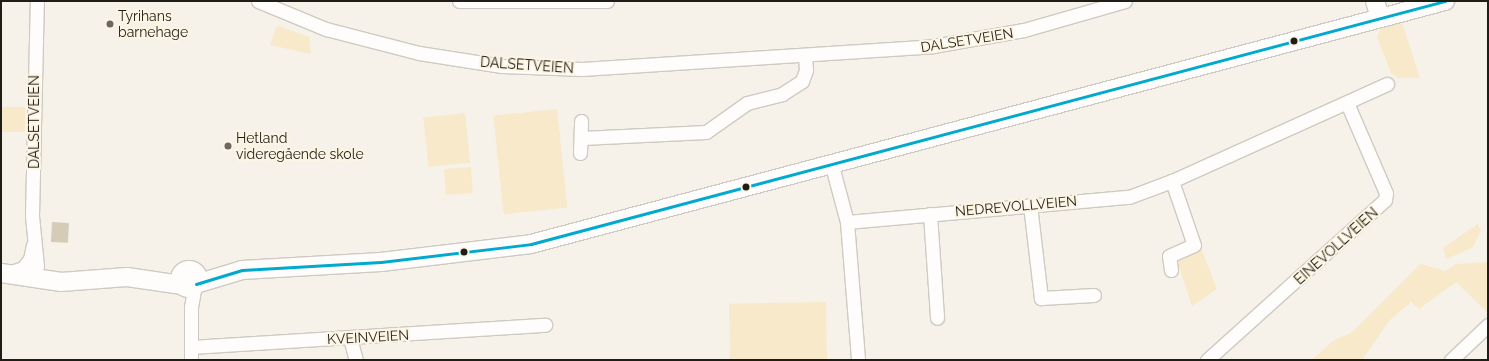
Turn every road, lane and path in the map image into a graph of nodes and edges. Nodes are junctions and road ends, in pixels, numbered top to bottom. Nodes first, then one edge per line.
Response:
1 (37, 1) edge
2 (258, 1) edge
3 (459, 1) edge
4 (607, 1) edge
5 (1125, 1) edge
6 (1445, 1) edge
7 (545, 2) edge
8 (1378, 9) edge
9 (805, 57) junction
10 (1387, 84) dead end
11 (1347, 103) junction
12 (581, 121) dead end
13 (582, 138) junction
14 (580, 153) dead end
15 (832, 166) junction
16 (1172, 181) junction
17 (1030, 205) junction
18 (930, 214) junction
19 (847, 222) junction
20 (34, 244) junction
21 (1171, 270) dead end
22 (3, 277) edge
23 (33, 279) junction
24 (189, 281) junction
25 (1094, 295) dead end
26 (937, 318) dead end
27 (545, 325) dead end
28 (1488, 325) edge
29 (350, 338) junction
30 (191, 354) edge
31 (356, 360) edge
32 (858, 360) edge
33 (1207, 360) edge
34 (1451, 360) edge

1 - 20 street, DALSETVEIEN
2 - 9 street, DALSETVEIEN
3 - 7 street
4 - 7 street
5 - 9 street, DALSETVEIEN
6 - 8 main road
8 - 15 main road
9 - 13 street
10 - 11 street, NEDREVOLLVEIEN
11 - 16 street, NEDREVOLLVEIEN
11 - 33 street, EINEVOLLVEIEN
12 - 13 street
13 - 14 street
15 - 19 street
15 - 24 main road
16 - 17 street, NEDREVOLLVEIEN
16 - 21 street
17 - 18 street, NEDREVOLLVEIEN
17 - 25 street
18 - 19 street, NEDREVOLLVEIEN
18 - 26 street
19 - 32 street
20 - 22 street, DALSETVEIEN
20 - 23 street, DALSETVEIEN
22 - 23 main road
23 - 24 main road
24 - 30 street
27 - 29 street, KVEINVEIEN
28 - 34 street
29 - 30 street, KVEINVEIEN
29 - 31 street

